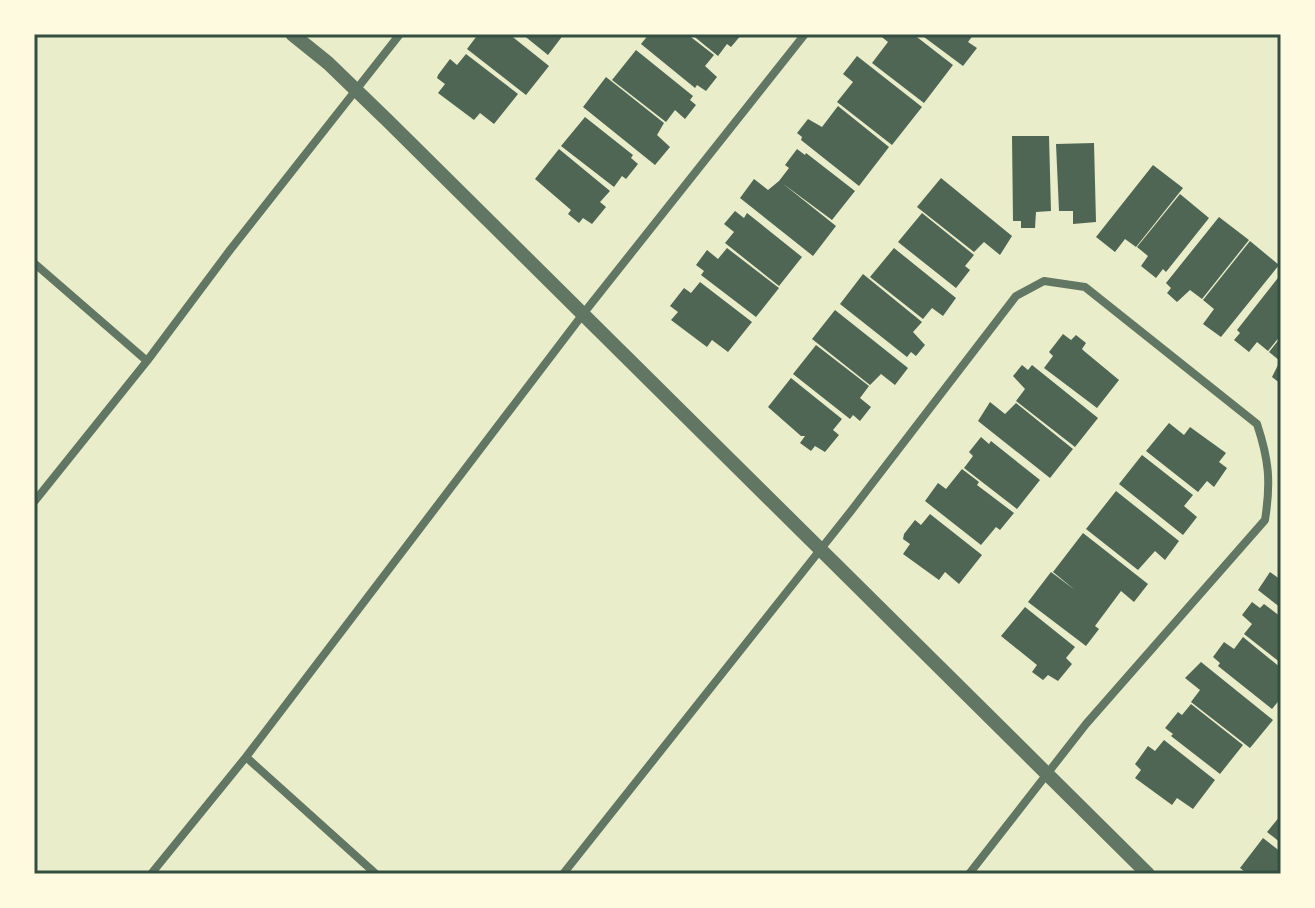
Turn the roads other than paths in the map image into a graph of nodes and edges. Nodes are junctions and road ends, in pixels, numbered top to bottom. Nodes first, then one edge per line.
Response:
1 (292, 34) edge
2 (400, 34) edge
3 (805, 34) edge
4 (356, 91) junction
5 (34, 263) edge
6 (583, 314) junction
7 (147, 361) junction
8 (34, 502) edge
9 (821, 550) junction
10 (246, 757) junction
11 (1047, 773) junction
12 (151, 874) edge
13 (376, 874) edge
14 (563, 874) edge
15 (969, 874) edge
16 (1148, 874) edge

1 - 4 street
2 - 4 street
3 - 6 street
4 - 6 street
4 - 7 street
5 - 7 street
6 - 9 street
6 - 10 street
7 - 8 street
9 - 11 street
9 - 11 street
9 - 14 street
10 - 12 street
10 - 13 street
11 - 15 street
11 - 16 street

